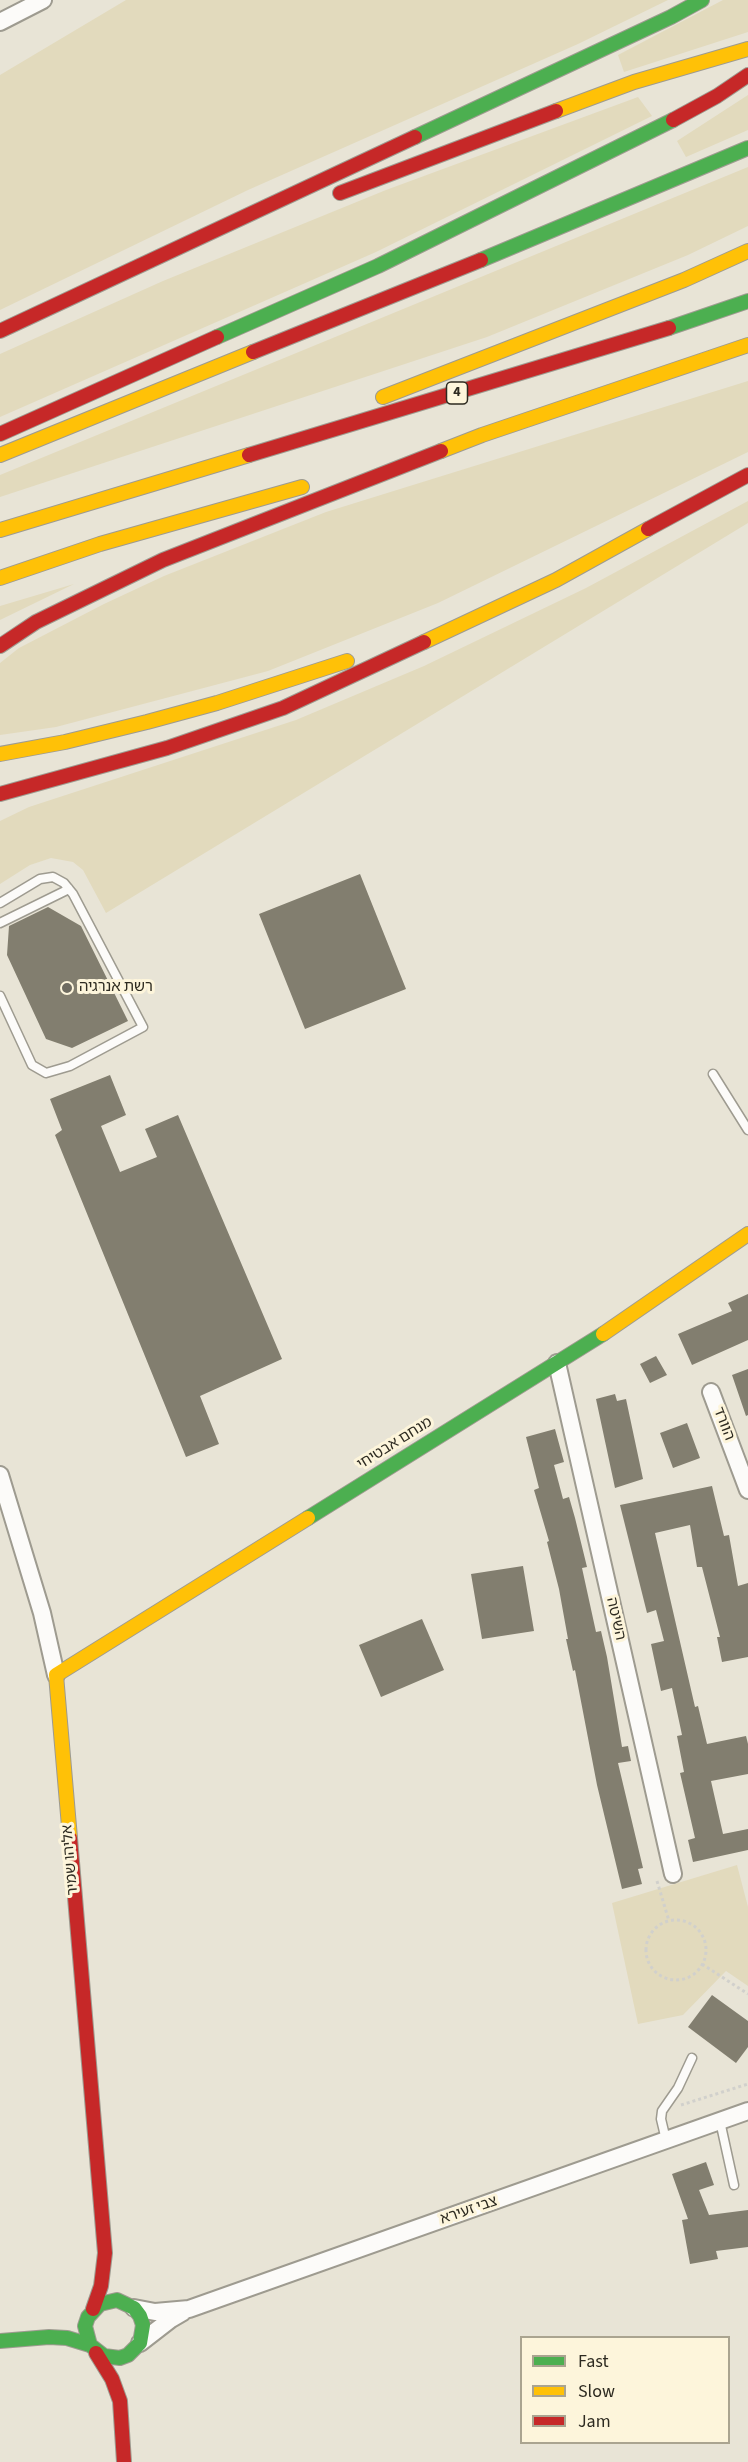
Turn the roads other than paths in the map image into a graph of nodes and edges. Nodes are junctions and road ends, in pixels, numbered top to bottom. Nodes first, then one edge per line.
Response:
1 (43, 0) edge
2 (702, 0) edge
3 (0, 22) edge
4 (748, 49) edge
5 (748, 75) edge
6 (748, 148) edge
7 (323, 199) dead end
8 (270, 220) dead end
9 (748, 251) edge
10 (748, 301) edge
11 (50, 308) junction
12 (0, 331) edge
13 (748, 345) edge
14 (365, 404) dead end
15 (343, 412) dead end
16 (0, 434) edge
17 (482, 435) junction
18 (0, 455) edge
19 (748, 475) edge
20 (165, 480) junction
21 (0, 530) edge
22 (0, 578) edge
23 (495, 609) junction
24 (0, 646) edge
25 (0, 754) edge
26 (5, 798) edge
27 (69, 889) junction
28 (0, 903) edge
29 (0, 923) edge
30 (0, 996) edge
31 (713, 1074) dead end
32 (748, 1130) edge
33 (748, 1234) edge
34 (557, 1363) junction
35 (711, 1392) dead end
36 (0, 1475) edge
37 (748, 1490) edge
38 (56, 1675) junction
39 (673, 1874) road end
40 (692, 2058) dead end
41 (748, 2111) edge
42 (720, 2121) junction
43 (666, 2140) junction
44 (735, 2185) dead end
45 (105, 2253) junction
46 (130, 2306) junction
47 (189, 2309) junction
48 (90, 2313) junction
49 (49, 2337) junction
50 (0, 2341) edge
51 (137, 2347) junction
52 (93, 2349) junction
53 (120, 2401) junction
54 (124, 2462) edge

1 - 3 street
2 - 11 main road
4 - 7 main road
5 - 16 main road
6 - 18 main road
8 - 11 main road
9 - 14 main road
10 - 20 main road, 4
11 - 12 main road
13 - 17 main road
15 - 20 main road
17 - 22 main road
17 - 24 main road
19 - 23 main road
20 - 21 main road, 4
23 - 25 main road
23 - 26 main road
27 - 28 lane
27 - 29 lane
27 - 30 lane
31 - 32 lane
33 - 34 main road, מנחם אבטיחי
34 - 38 main road, מנחם אבטיחי
34 - 39 street, השיטה
35 - 37 street, הוורד
36 - 38 street, אליהו שמיר
38 - 45 main road, אליהו שמיר
40 - 43 lane
41 - 42 street, צבי זעירא
42 - 43 street, צבי זעירא
42 - 44 lane
43 - 47 street, צבי זעירא
45 - 46 main road, אליהו שמיר
45 - 48 main road, אליהו שמיר
46 - 47 street, צבי זעירא
46 - 48 main road
46 - 51 main road
47 - 51 street, צבי זעירא
48 - 49 main road
48 - 52 main road
49 - 50 main road
49 - 52 main road
51 - 52 main road
51 - 53 main road
52 - 53 main road
53 - 54 main road

